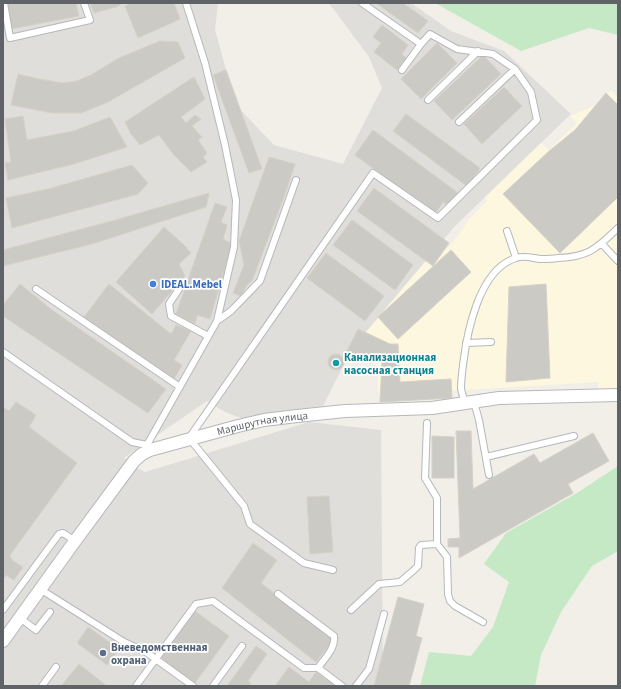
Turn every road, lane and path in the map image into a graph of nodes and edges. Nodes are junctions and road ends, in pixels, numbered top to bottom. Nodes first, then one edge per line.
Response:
1 (4, 3) edge
2 (84, 3) edge
3 (186, 3) edge
4 (362, 3) edge
5 (421, 44) junction
6 (478, 51) junction
7 (515, 68) junction
8 (402, 70) dead end
9 (428, 100) dead end
10 (458, 122) dead end
11 (296, 180) dead end
12 (618, 228) edge
13 (507, 231) dead end
14 (602, 244) junction
15 (516, 258) junction
16 (618, 261) edge
17 (36, 289) dead end
18 (179, 289) dead end
19 (217, 321) junction
20 (208, 336) junction
21 (491, 342) dead end
22 (466, 344) junction
23 (3, 352) edge
24 (180, 387) junction
25 (618, 395) edge
26 (470, 403) junction
27 (427, 423) dead end
28 (574, 436) dead end
29 (189, 438) junction
30 (148, 448) junction
31 (486, 457) junction
32 (489, 475) dead end
33 (75, 541) junction
34 (437, 544) junction
35 (333, 570) dead end
36 (40, 589) junction
37 (278, 594) dead end
38 (3, 610) edge
39 (351, 610) dead end
40 (50, 612) dead end
41 (384, 614) dead end
42 (20, 618) junction
43 (483, 622) dead end
44 (3, 641) edge
45 (242, 646) dead end
46 (156, 659) junction
47 (56, 667) dead end
48 (318, 668) junction
49 (42, 686) edge
50 (136, 686) edge
51 (193, 686) edge
52 (213, 686) edge
53 (342, 686) edge
54 (356, 686) edge

1 - 2 lane
3 - 19 lane
4 - 5 lane
5 - 6 lane
5 - 8 lane
6 - 7 lane
6 - 9 lane
7 - 10 lane
7 - 29 lane
11 - 19 lane
12 - 14 lane
13 - 15 lane
14 - 15 lane
14 - 16 lane
15 - 22 lane
17 - 24 lane
18 - 20 lane
19 - 20 lane
20 - 24 lane
21 - 22 lane
22 - 26 lane
23 - 30 lane
24 - 30 lane
25 - 26 street, Маршрутная улица
26 - 29 street, Маршрутная улица
26 - 31 lane
27 - 34 lane
28 - 31 lane
29 - 30 street, Маршрутная улица
29 - 35 lane
30 - 33 street, Маршрутная улица
31 - 32 lane
33 - 36 street, Маршрутная улица
33 - 38 lane
34 - 39 lane
34 - 43 lane
36 - 42 street, Маршрутная улица
36 - 46 lane
37 - 48 lane
40 - 42 lane
41 - 54 lane
42 - 44 street, Маршрутная улица
45 - 52 lane
46 - 48 lane
46 - 50 lane
46 - 51 lane
47 - 49 lane
48 - 53 lane

